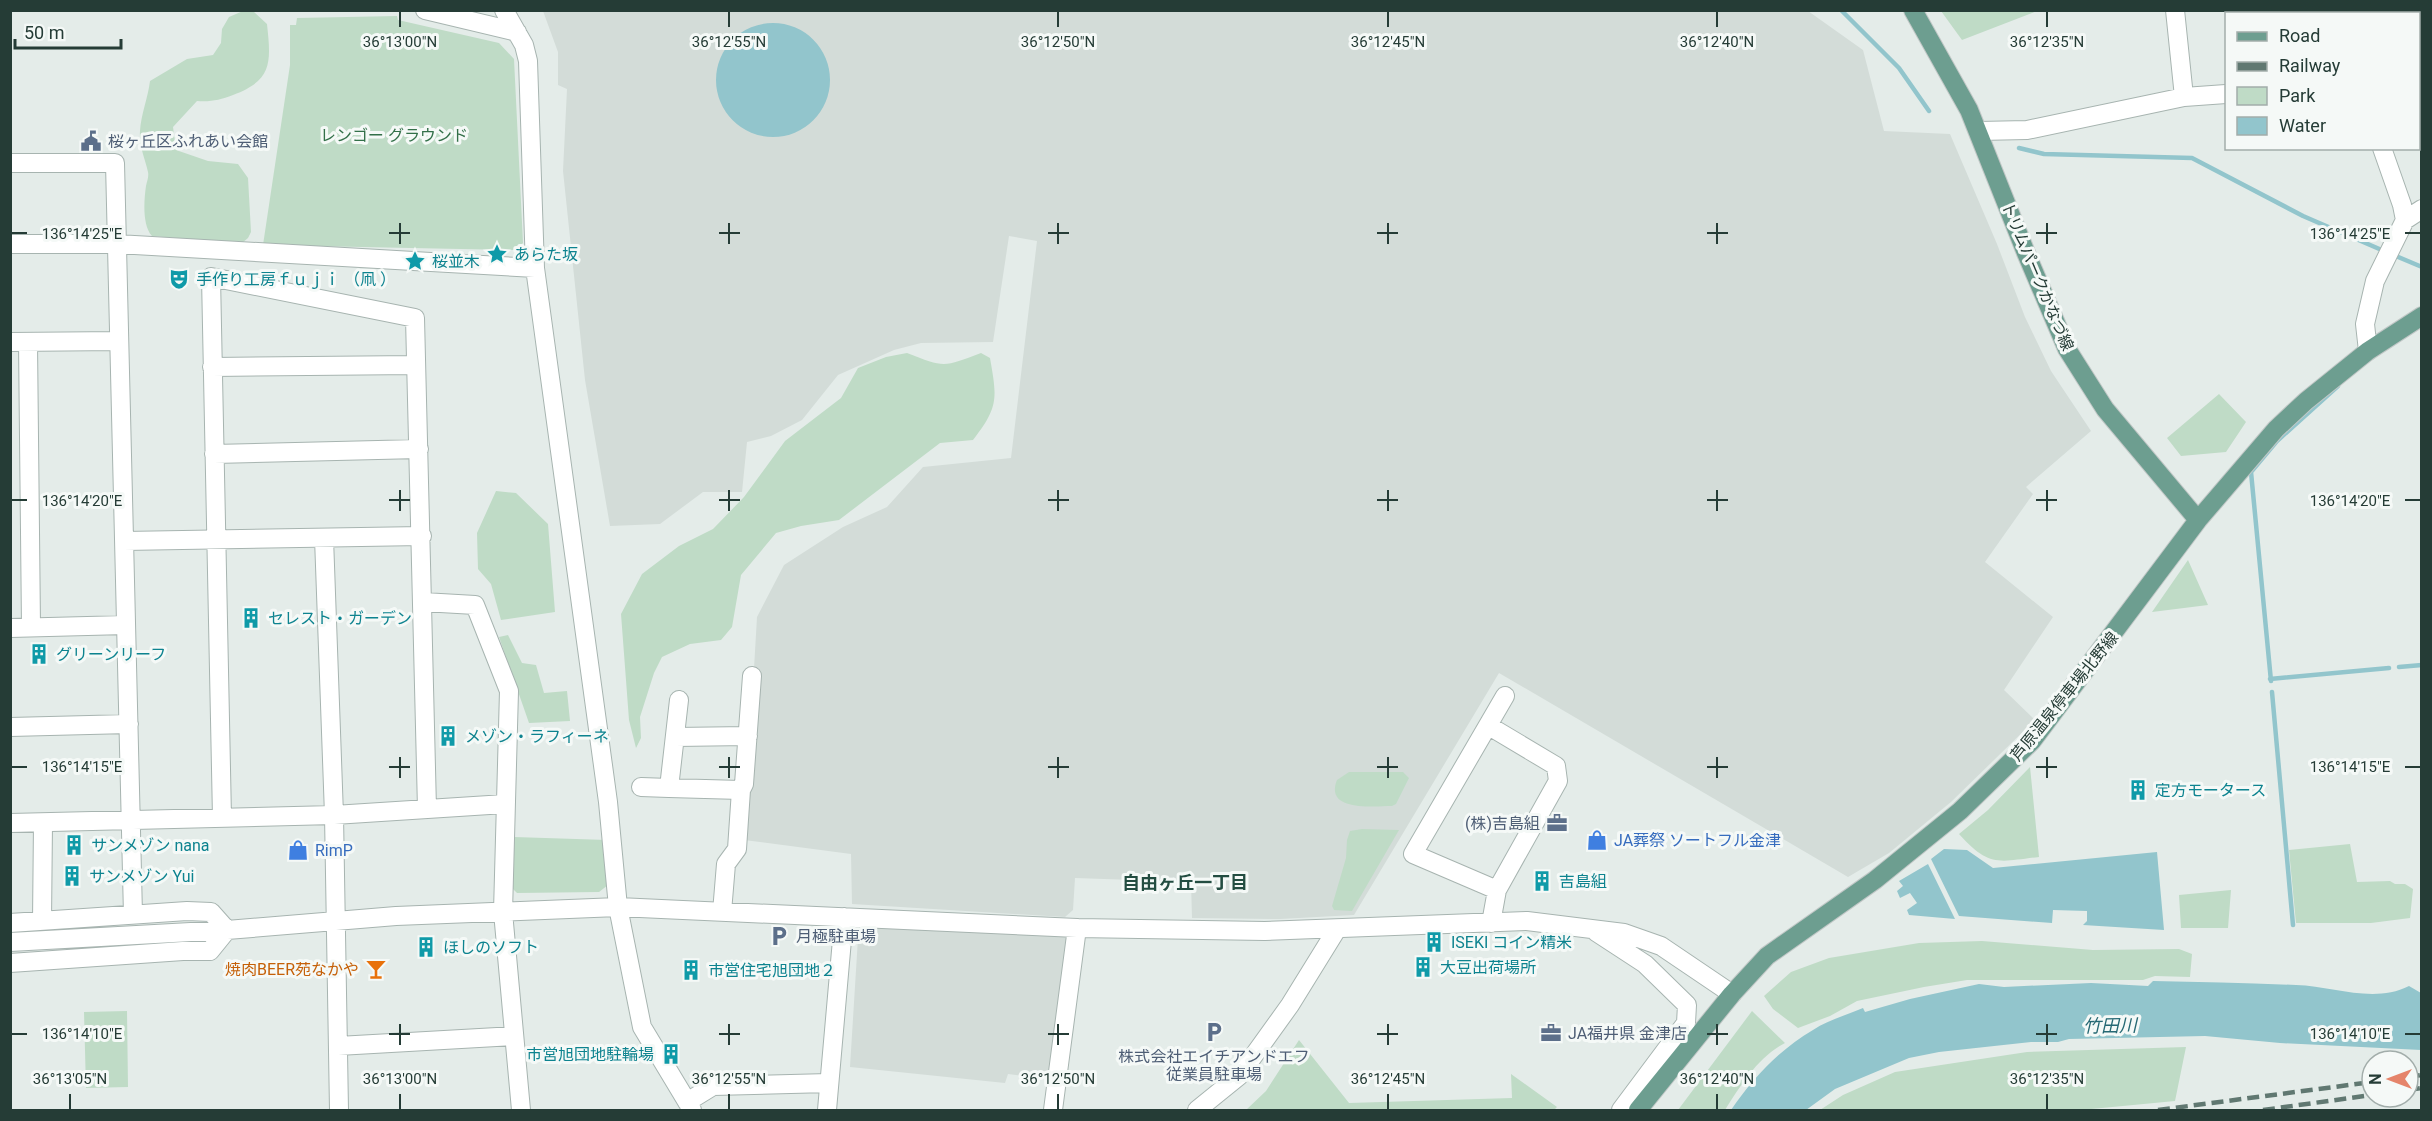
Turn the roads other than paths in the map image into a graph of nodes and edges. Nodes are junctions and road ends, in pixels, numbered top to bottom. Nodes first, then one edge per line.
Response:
1 (425, 10) edge
2 (504, 10) edge
3 (1913, 10) edge
4 (2175, 10) edge
5 (517, 32) junction
6 (2225, 94) edge
7 (2184, 97) junction
8 (1979, 131) junction
9 (2383, 150) edge
10 (10, 163) edge
11 (2421, 209) edge
12 (2405, 220) junction
13 (10, 244) edge
14 (117, 244) junction
15 (536, 268) junction
16 (2421, 316) edge
17 (119, 341) junction
18 (19, 342) edge
19 (2367, 351) junction
20 (416, 365) junction
21 (212, 367) junction
22 (419, 449) junction
23 (214, 454) junction
24 (2198, 520) junction
25 (422, 536) junction
26 (324, 538) junction
27 (216, 539) junction
28 (124, 541) junction
29 (423, 602) junction
30 (126, 625) junction
31 (31, 627) junction
32 (10, 628) edge
33 (752, 676) dead end
34 (1505, 696) dead end
35 (679, 700) dead end
36 (129, 724) junction
37 (1489, 726) junction
38 (10, 727) edge
39 (748, 736) junction
40 (675, 737) junction
41 (640, 787) dead end
42 (669, 788) junction
43 (741, 790) junction
44 (505, 804) junction
45 (427, 809) junction
46 (334, 815) junction
47 (222, 818) junction
48 (131, 820) junction
49 (10, 823) edge
50 (43, 823) junction
51 (1497, 890) junction
52 (618, 907) junction
53 (503, 912) junction
54 (722, 912) junction
55 (133, 915) junction
56 (844, 916) junction
57 (42, 921) junction
58 (335, 922) junction
59 (10, 923) edge
60 (1491, 923) junction
61 (1589, 927) junction
62 (1077, 928) junction
63 (1337, 929) junction
64 (227, 930) junction
65 (10, 942) edge
66 (10, 963) edge
67 (1732, 994) junction
68 (513, 1036) junction
69 (338, 1046) junction
70 (829, 1083) junction
71 (689, 1106) edge
72 (339, 1110) edge
73 (521, 1110) edge
74 (827, 1110) edge
75 (1053, 1110) edge
76 (1197, 1110) edge
77 (1621, 1110) edge
78 (1638, 1110) edge

1 - 5 street
2 - 5 street
3 - 8 main road, トリムパークかなづ線
4 - 7 street
5 - 15 street
6 - 7 street
7 - 8 street
8 - 24 main road, トリムパークかなづ線
9 - 12 street
10 - 14 street
11 - 12 street
12 - 19 street
13 - 14 street
14 - 15 street
14 - 17 street
15 - 52 street
16 - 19 main road, 芦原温泉停車場北野線
17 - 18 street
17 - 28 street
18 - 31 street
19 - 24 main road, 芦原温泉停車場北野線
20 - 21 street
20 - 21 street
20 - 22 street
21 - 23 street
22 - 23 street
22 - 25 street
23 - 27 street
24 - 67 main road, 芦原温泉停車場北野線
25 - 26 street
25 - 29 street
26 - 27 street
26 - 46 street
27 - 28 street
27 - 47 street
28 - 30 street
29 - 44 street
29 - 45 street
30 - 31 street
30 - 36 street
31 - 32 street
33 - 39 street
34 - 37 street
35 - 40 street
36 - 38 street
36 - 48 street
37 - 51 street
37 - 51 street
39 - 40 street
39 - 43 street
40 - 42 street
41 - 42 street
42 - 43 street
43 - 54 street
44 - 45 street
44 - 53 street
45 - 46 street
46 - 47 street
46 - 58 street
47 - 48 street
48 - 50 street
48 - 55 street
49 - 50 street
50 - 57 street
51 - 60 street
52 - 53 street
52 - 54 street
52 - 71 street
53 - 58 street
53 - 68 street
54 - 56 street
55 - 57 street
55 - 64 street
56 - 62 street
56 - 70 street
57 - 59 street
58 - 64 street
58 - 69 street
60 - 61 street
60 - 63 street
61 - 67 street
61 - 77 street
62 - 63 street
62 - 75 street
63 - 76 street
64 - 65 street
64 - 66 street
67 - 78 main road, 芦原温泉停車場北野線
68 - 69 street
68 - 73 street
69 - 72 street
70 - 71 street
70 - 74 street

